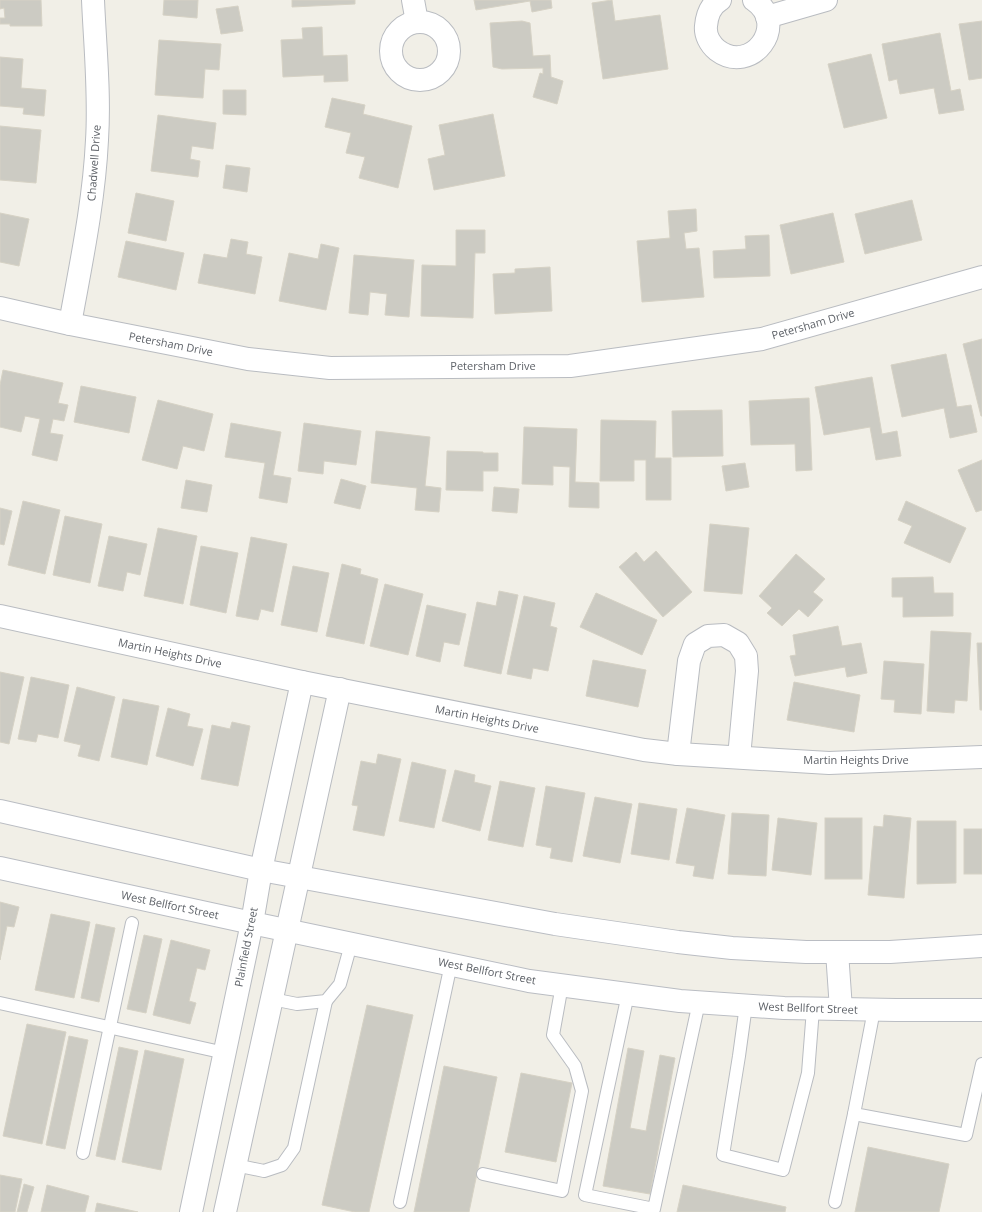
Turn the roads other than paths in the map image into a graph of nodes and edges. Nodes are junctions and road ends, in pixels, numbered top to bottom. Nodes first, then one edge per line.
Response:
1 (93, 0) edge
2 (413, 0) edge
3 (720, 0) edge
4 (826, 0) edge
5 (760, 8) edge
6 (417, 22) dead end
7 (982, 278) edge
8 (0, 308) edge
9 (70, 324) junction
10 (0, 616) edge
11 (302, 682) junction
12 (340, 689) junction
13 (678, 754) junction
14 (739, 757) junction
15 (982, 758) edge
16 (0, 811) edge
17 (0, 868) edge
18 (261, 870) junction
19 (299, 878) junction
20 (132, 923) dead end
21 (252, 923) junction
22 (287, 930) junction
23 (351, 944) junction
24 (982, 946) edge
25 (837, 952) junction
26 (451, 964) junction
27 (562, 985) junction
28 (628, 994) junction
29 (272, 999) junction
30 (326, 1001) junction
31 (699, 1002) junction
32 (0, 1003) edge
33 (746, 1005) junction
34 (813, 1009) junction
35 (841, 1009) junction
36 (874, 1010) junction
37 (982, 1010) edge
38 (110, 1027) junction
39 (225, 1053) junction
40 (982, 1064) edge
41 (854, 1114) junction
42 (83, 1153) dead end
43 (235, 1165) junction
44 (483, 1174) dead end
45 (400, 1202) dead end
46 (835, 1202) dead end
47 (191, 1212) edge
48 (225, 1212) edge

1 - 9 street, Chadwell Drive
2 - 6 street
3 - 5 street
4 - 5 street
7 - 9 street, Petersham Drive
8 - 9 street, Petersham Drive
10 - 11 street, Martin Heights Drive
11 - 12 street, Martin Heights Drive
11 - 18 street, Plainfield Street
12 - 13 street, Martin Heights Drive
12 - 19 street
13 - 14 street, Martin Heights Drive
13 - 14 street
14 - 15 street, Martin Heights Drive
16 - 18 street
17 - 21 street, West Bellfort Street
18 - 19 street
18 - 21 street, Plainfield Street
19 - 22 street
19 - 25 street
20 - 38 lane
21 - 22 street, West Bellfort Street
21 - 39 street, Plainfield Street
22 - 23 street, West Bellfort Street
22 - 29 street
23 - 26 street, West Bellfort Street
23 - 30 lane
24 - 25 street
25 - 35 street
26 - 27 street, West Bellfort Street
26 - 45 lane
27 - 28 street, West Bellfort Street
27 - 44 lane
28 - 31 street, West Bellfort Street
28 - 31 lane
29 - 30 lane
29 - 43 street
30 - 43 lane
31 - 33 street, West Bellfort Street
32 - 38 lane
33 - 34 street, West Bellfort Street
33 - 34 lane
34 - 35 street, West Bellfort Street
35 - 36 street, West Bellfort Street
36 - 37 street, West Bellfort Street
36 - 41 lane
38 - 39 lane
38 - 42 lane
39 - 47 street, Plainfield Street
40 - 41 lane
41 - 46 lane
43 - 48 street

